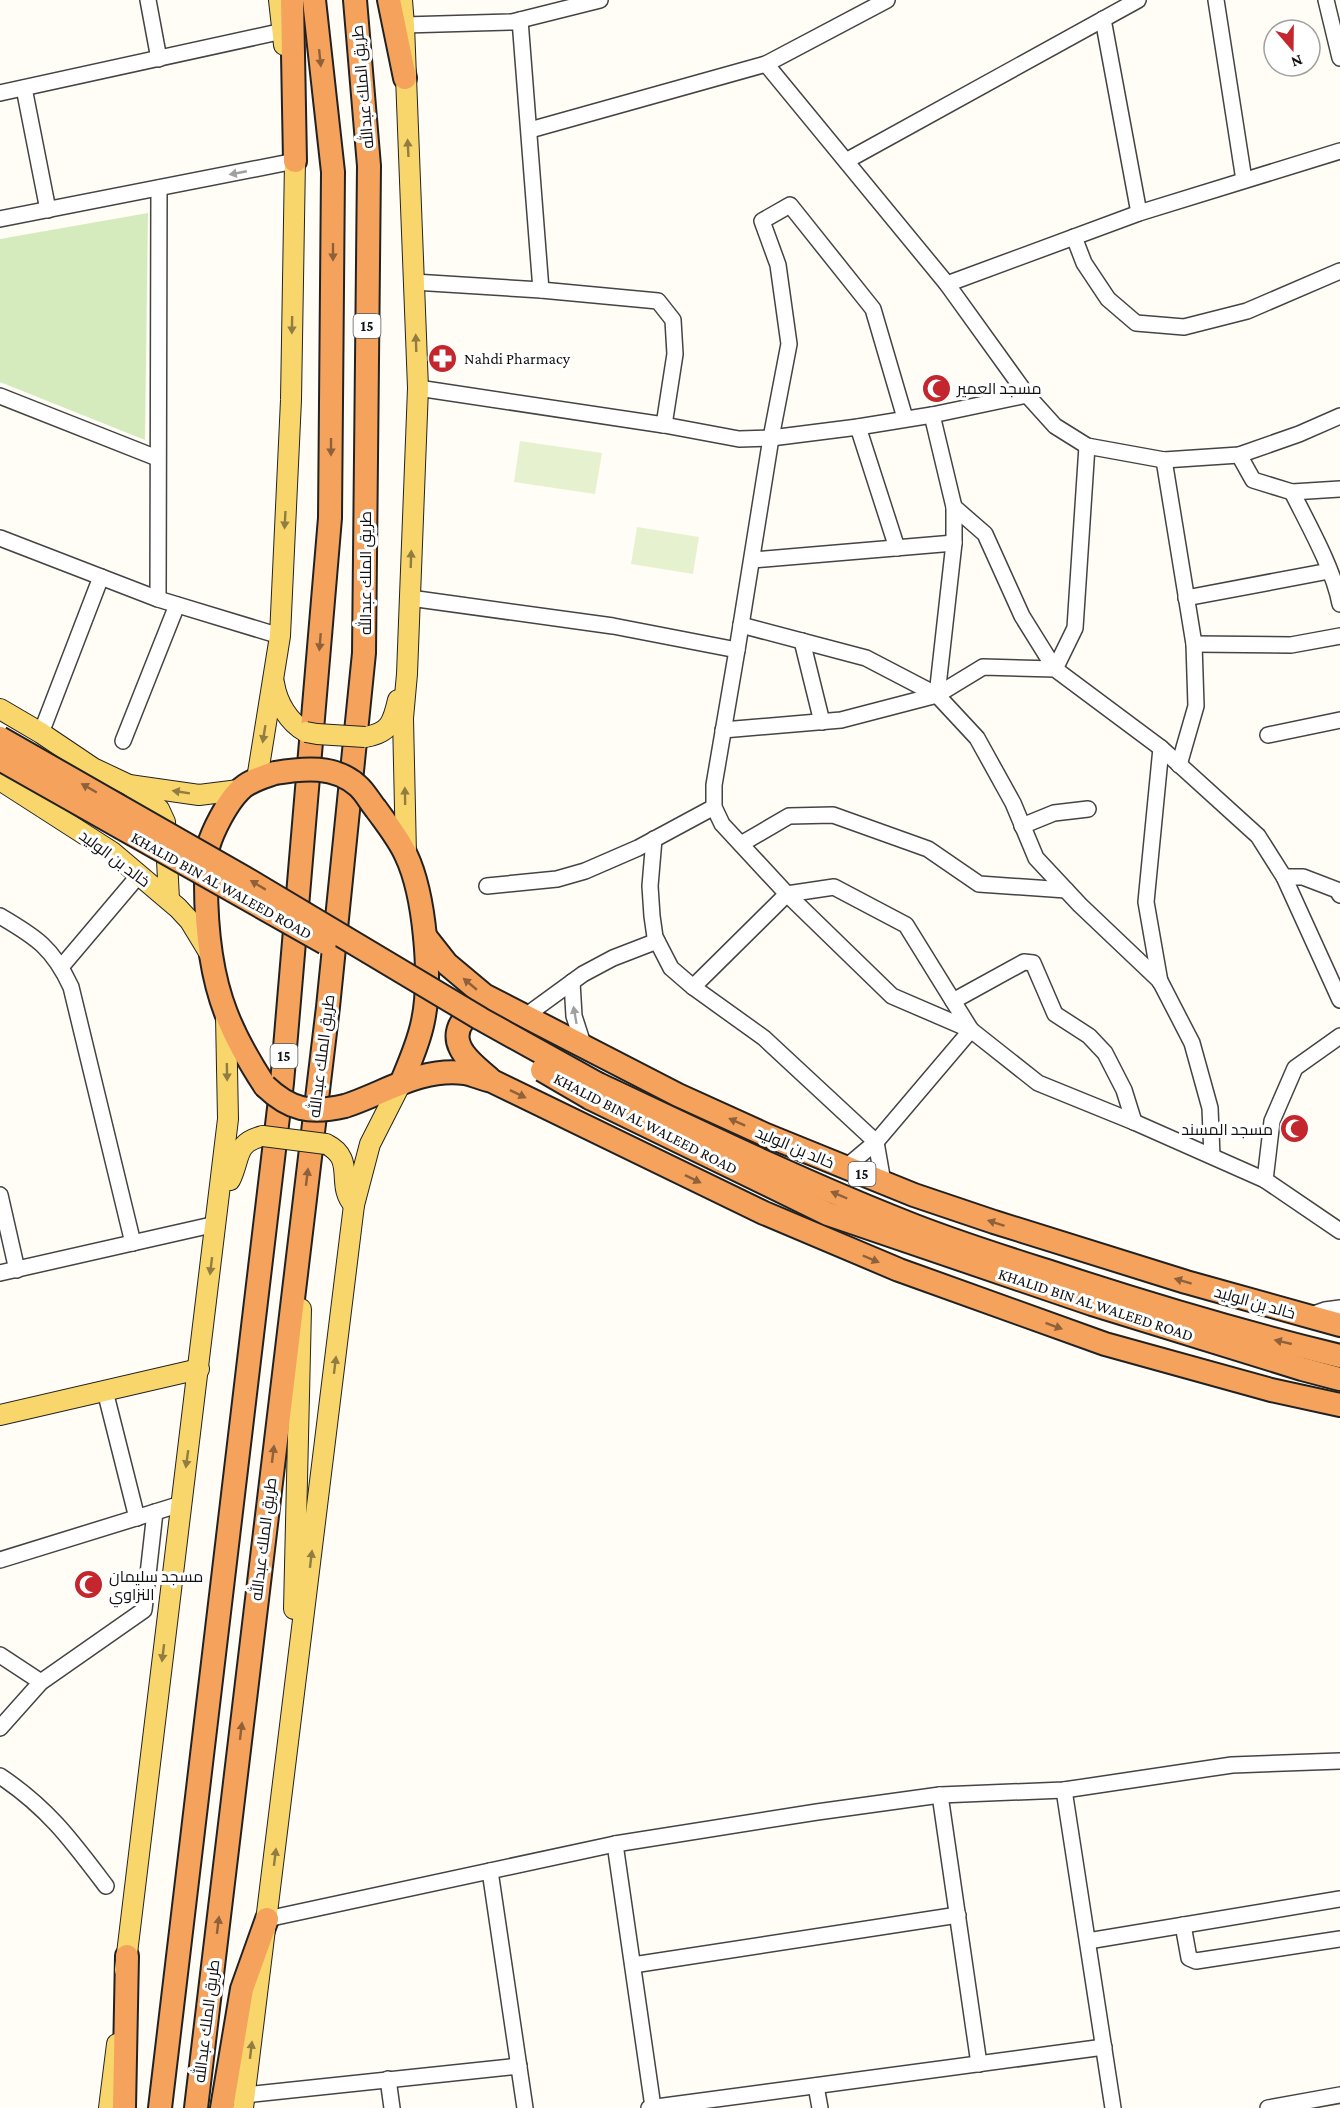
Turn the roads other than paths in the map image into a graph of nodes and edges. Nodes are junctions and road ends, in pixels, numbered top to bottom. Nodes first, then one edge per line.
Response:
1 (148, 0) edge
2 (279, 0) edge
3 (292, 0) edge
4 (314, 0) edge
5 (355, 0) edge
6 (388, 0) edge
7 (402, 0) edge
8 (600, 0) edge
9 (887, 0) edge
10 (1138, 0) edge
11 (1216, 0) edge
12 (1326, 0) edge
13 (568, 4) edge
14 (1104, 19) junction
15 (520, 20) junction
16 (404, 25) junction
17 (283, 32) junction
18 (159, 58) junction
19 (1340, 58) edge
20 (766, 64) junction
21 (405, 78) junction
22 (24, 88) junction
23 (0, 93) edge
24 (530, 130) junction
25 (1340, 151) edge
26 (295, 161) junction
27 (846, 161) junction
28 (1244, 180) junction
29 (159, 188) junction
30 (48, 210) junction
31 (1139, 213) junction
32 (0, 219) edge
33 (1074, 237) junction
34 (1340, 271) edge
35 (414, 282) junction
36 (947, 284) junction
37 (541, 290) junction
38 (418, 388) junction
39 (1027, 395) junction
40 (0, 396) edge
41 (932, 415) junction
42 (1340, 416) edge
43 (905, 418) junction
44 (664, 425) junction
45 (858, 427) junction
46 (771, 438) junction
47 (1087, 446) junction
48 (1239, 455) junction
49 (158, 458) junction
50 (1164, 460) junction
51 (1340, 489) edge
52 (1292, 492) junction
53 (954, 507) junction
54 (0, 538) edge
55 (954, 543) junction
56 (897, 548) junction
57 (753, 560) junction
58 (1329, 571) junction
59 (101, 577) junction
60 (410, 598) junction
61 (1186, 598) junction
62 (158, 599) junction
63 (1340, 604) edge
64 (177, 605) junction
65 (741, 625) junction
66 (280, 636) junction
67 (1340, 636) edge
68 (802, 641) junction
69 (1194, 644) junction
70 (737, 650) junction
71 (1055, 669) junction
72 (407, 674) junction
73 (273, 677) junction
74 (937, 695) junction
75 (0, 709) edge
76 (1340, 720) edge
77 (822, 722) junction
78 (723, 730) junction
79 (41, 733) junction
80 (1268, 735) dead end
81 (0, 738) edge
82 (123, 741) dead end
83 (1161, 748) junction
84 (0, 759) edge
85 (1179, 765) junction
86 (0, 780) edge
87 (257, 781) junction
88 (129, 785) junction
89 (714, 807) junction
90 (1088, 809) dead end
91 (1022, 826) junction
92 (654, 839) junction
93 (741, 844) junction
94 (406, 854) junction
95 (139, 875) junction
96 (1284, 877) junction
97 (487, 886) dead end
98 (1066, 890) junction
99 (787, 894) junction
100 (1340, 895) edge
101 (168, 899) junction
102 (0, 916) edge
103 (425, 936) junction
104 (657, 941) junction
105 (211, 955) junction
106 (62, 966) junction
107 (572, 982) junction
108 (1160, 982) junction
109 (693, 987) junction
110 (1340, 1000) edge
111 (953, 1001) junction
112 (226, 1013) junction
113 (517, 1013) junction
114 (971, 1030) junction
115 (1340, 1036) edge
116 (584, 1047) junction
117 (402, 1081) junction
118 (492, 1082) junction
119 (594, 1091) junction
120 (1134, 1122) junction
121 (876, 1142) junction
122 (1212, 1156) junction
123 (845, 1168) junction
124 (1265, 1180) junction
125 (883, 1182) junction
126 (0, 1195) edge
127 (219, 1195) junction
128 (354, 1205) junction
129 (303, 1210) junction
130 (216, 1224) junction
131 (1340, 1231) edge
132 (133, 1243) junction
133 (17, 1270) junction
134 (0, 1274) edge
135 (1340, 1308) edge
136 (1307, 1317) junction
137 (1340, 1325) edge
138 (1340, 1356) edge
139 (199, 1369) junction
140 (1340, 1379) edge
141 (105, 1391) junction
142 (1340, 1405) edge
143 (0, 1415) edge
144 (181, 1504) junction
145 (155, 1512) junction
146 (137, 1518) junction
147 (0, 1560) edge
148 (0, 1655) edge
149 (40, 1682) junction
150 (0, 1728) edge
151 (291, 1729) junction
152 (1340, 1761) edge
153 (0, 1776) edge
154 (1065, 1790) junction
155 (940, 1795) junction
156 (615, 1844) junction
157 (490, 1871) junction
158 (106, 1886) dead end
159 (1340, 1899) edge
160 (958, 1915) junction
161 (267, 1919) junction
162 (1183, 1925) junction
163 (1340, 1939) edge
164 (1088, 1941) junction
165 (127, 1956) junction
166 (633, 1965) junction
167 (1104, 2047) junction
168 (979, 2064) junction
169 (519, 2066) junction
170 (388, 2079) junction
171 (816, 2086) junction
172 (1340, 2095) edge
173 (244, 2102) edge
174 (653, 2107) edge
175 (109, 2108) edge
176 (124, 2108) edge
177 (160, 2108) edge
178 (196, 2108) edge
179 (222, 2108) edge
180 (392, 2108) edge
181 (525, 2108) edge
182 (649, 2108) edge
183 (820, 2108) edge
184 (1113, 2108) edge
185 (1268, 2108) edge

1 - 18 street
2 - 17 main road
3 - 26 highway
4 -> 177 highway, طريق الملك عبدالله / 15
129 -> 5 highway, طريق الملك عبدالله / 15
6 - 21 highway
7 - 16 main road
8 - 13 street
9 - 20 street
10 - 14 street
11 - 28 street
12 - 19 street
13 - 15 street
14 - 27 street
14 - 31 street
15 - 16 street
15 - 24 street
16 - 21 main road
17 - 18 street
17 - 26 main road
18 - 22 street
20 - 24 street
20 - 27 street
35 -> 21 main road
22 - 23 street
22 - 30 street
24 - 37 street
25 - 28 street
26 -> 29 street
26 -> 66 main road
27 - 36 street
28 - 31 street
29 - 30 street
29 - 49 street
30 - 32 street
31 - 33 street
33 - 34 street
33 - 36 street
35 - 37 street
38 -> 35 main road
36 - 39 street
37 - 44 street
38 - 44 street
60 -> 38 main road
39 - 41 street
39 - 47 street
40 - 49 street
41 - 43 street
41 - 53 street
42 - 48 street
43 - 45 street
43 - 46 street
44 - 46 street
45 - 46 street
45 - 56 street
46 - 57 street
47 - 50 street
47 - 71 street
48 - 50 street
48 - 52 street
49 - 62 street
50 - 61 street
51 - 52 street
52 - 58 street
53 - 55 street
53 - 71 street
54 - 59 street
55 - 56 street
55 - 74 street
56 - 57 street
57 - 65 street
58 - 61 street
58 - 63 street
59 - 62 street
59 - 79 street
60 - 70 street
60 - 72 main road
61 - 69 street
62 - 64 street
64 - 66 street
64 - 82 street
65 - 68 street
65 - 70 street
66 - 73 main road
67 - 69 street
68 - 74 street
68 - 77 street
69 - 85 street
70 - 78 street
71 - 74 street
71 - 83 street
72 - 73 main road, bridge
94 -> 72 main road
73 -> 87 main road
74 - 77 street
74 - 91 street
75 - 79 main road, خالد بن الوليد
76 - 80 street
77 - 78 street
78 - 89 street
79 - 88 main road, خالد بن الوليد
119 -> 81 highway, KHALID BIN AL WALEED ROAD, bridge
83 - 85 street
83 - 108 street
84 - 119 highway, KHALID BIN AL WALEED ROAD, bridge
85 - 96 street
86 - 95 main road, خالد بن الوليد
87 -> 88 main road, خالد بن الوليد
87 - 94 highway, خالد بن الوليد / 15, bridge
87 - 105 highway, خالد بن الوليد / 15
88 - 101 main road
89 - 92 street
89 - 93 street
90 - 91 street
91 - 98 street
92 - 97 street
92 - 104 street
93 - 98 street
93 - 99 street
94 - 103 highway, خالد بن الوليد / 15
95 - 101 main road, خالد بن الوليد
95 - 106 street
96 - 100 street
96 - 110 street
98 - 108 street
99 - 109 street
99 - 111 street
99 - 114 street
101 - 105 main road, خالد بن الوليد
102 - 106 street
113 -> 103 highway, خالد بن الوليد / 15
103 - 117 highway, خالد بن الوليد / 15
104 - 107 street
104 - 109 street
105 - 112 highway, خالد بن الوليد / 15
106 - 132 street
107 - 113 street
116 -> 107 street
108 - 122 street
109 - 121 street
111 - 114 street
111 - 120 street
112 - 117 highway, خالد بن الوليد / 15, bridge
112 -> 127 main road
113 - 116 highway, خالد بن الوليد / 15
113 - 118 highway, 15
114 - 120 street
114 - 121 street
115 - 124 street
123 -> 116 highway, خالد بن الوليد / 15
117 - 118 highway, خالد بن الوليد / 15
117 - 128 main road
118 -> 142 highway, خالد بن الوليد / 15
138 -> 119 highway, KHALID BIN AL WALEED ROAD
119 - 140 highway, KHALID BIN AL WALEED ROAD
120 - 122 street
121 - 123 street
121 - 125 street
122 - 124 street
123 - 125 highway, خالد بن الوليد / 15
124 - 131 street
136 -> 125 highway, خالد بن الوليد / 15
126 - 133 street
127 - 128 main road, bridge
127 - 130 main road
151 -> 128 main road
129 - 151 main road
178 -> 129 highway, طريق الملك عبدالله / 15
130 - 132 street
130 -> 139 main road
132 - 133 street
133 - 134 street
135 - 136 street
136 - 137 highway, خالد بن الوليد / 15
139 - 141 main road
139 -> 144 main road
141 - 143 main road
141 - 146 street
144 - 145 street
144 -> 165 main road
145 - 146 street
145 - 149 street
146 - 147 street
148 - 149 street
149 - 150 street
161 -> 151 main road
152 - 154 street
153 - 158 street
154 - 155 street
154 - 164 street
155 - 156 street
155 - 160 street
156 - 157 street
156 - 166 street
157 - 161 street
157 - 169 street
159 - 162 street
160 - 166 street
160 - 168 street
173 -> 161 main road
161 - 179 highway
162 - 163 street
162 - 164 street
164 - 167 street
165 - 175 main road
165 - 176 highway
166 - 174 street
167 - 168 street
167 - 184 street
168 - 171 street
169 - 170 street
169 - 181 street
170 - 173 street
170 - 180 street
171 - 174 street
171 - 183 street
172 - 185 street
174 - 182 street

